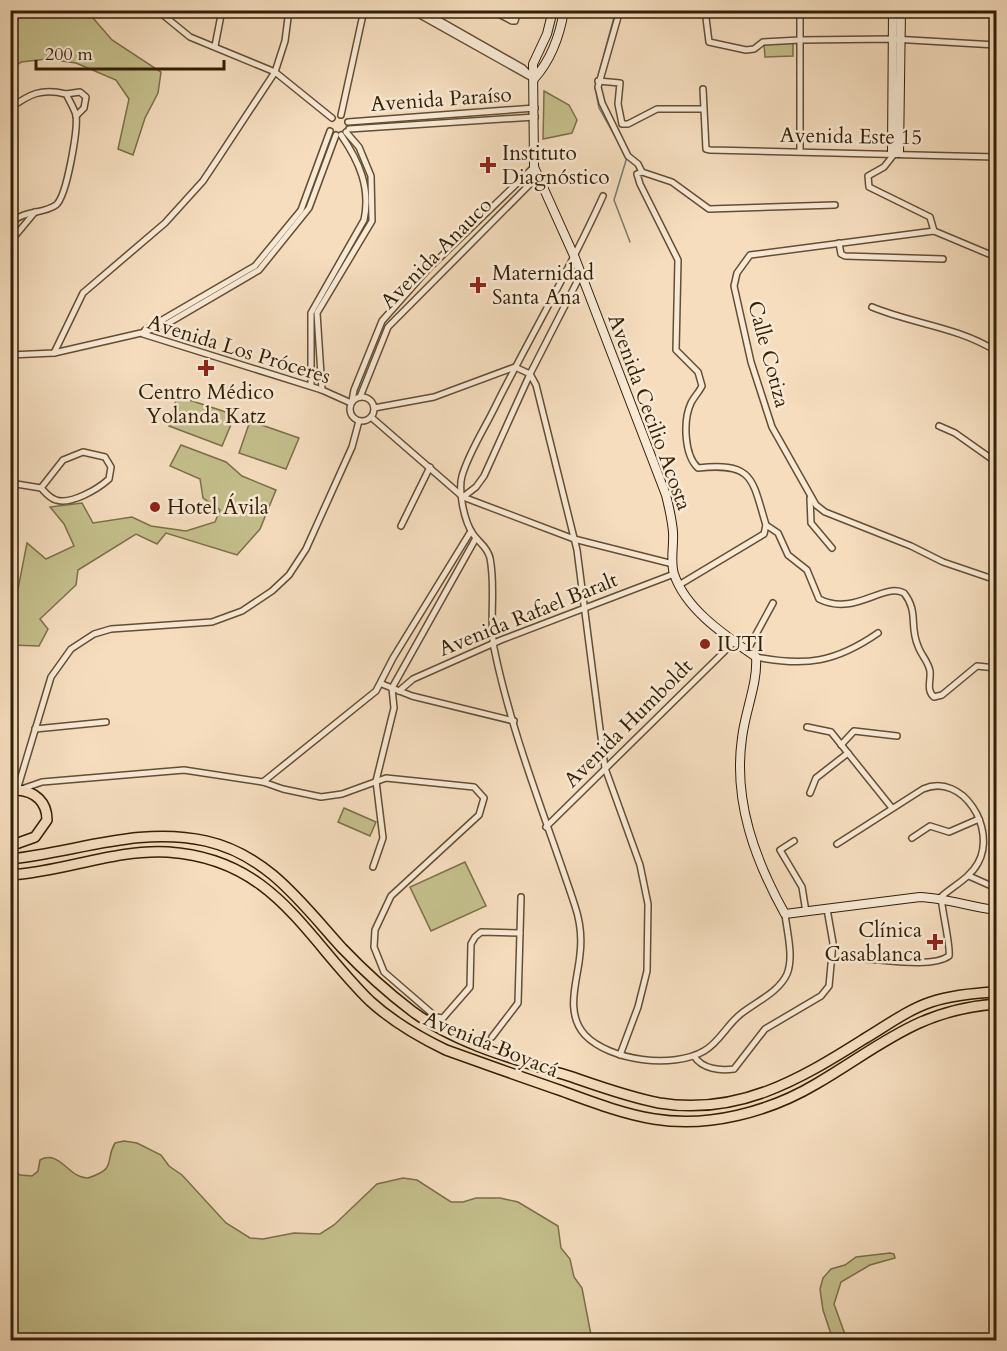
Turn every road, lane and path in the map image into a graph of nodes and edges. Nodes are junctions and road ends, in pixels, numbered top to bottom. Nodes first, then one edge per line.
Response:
1 (157, 10) edge
2 (222, 10) edge
3 (289, 10) edge
4 (364, 10) edge
5 (411, 10) edge
6 (421, 10) edge
7 (491, 10) edge
8 (518, 10) edge
9 (553, 10) edge
10 (564, 10) edge
11 (620, 10) edge
12 (705, 10) edge
13 (800, 10) edge
14 (893, 10) edge
15 (901, 10) edge
16 (448, 29) junction
17 (897, 39) junction
18 (800, 40) junction
19 (996, 45) edge
20 (215, 46) junction
21 (275, 72) junction
22 (534, 80) junction
23 (598, 81) junction
24 (703, 89) dead end
25 (66, 94) junction
26 (10, 108) edge
27 (703, 109) junction
28 (535, 113) junction
29 (341, 115) junction
30 (76, 116) junction
31 (332, 118) junction
32 (330, 131) junction
33 (344, 131) junction
34 (800, 151) junction
35 (895, 153) junction
36 (996, 157) edge
37 (534, 167) junction
38 (642, 172) junction
39 (538, 176) junction
40 (603, 196) dead end
41 (835, 205) dead end
42 (35, 212) junction
43 (10, 225) edge
44 (934, 231) junction
45 (10, 242) edge
46 (838, 243) junction
47 (996, 257) edge
48 (575, 258) junction
49 (943, 259) dead end
50 (428, 269) junction
51 (581, 274) junction
52 (436, 276) junction
53 (872, 307) dead end
54 (141, 333) junction
55 (996, 351) edge
56 (54, 353) junction
57 (10, 355) edge
58 (515, 367) junction
59 (530, 374) junction
60 (311, 386) junction
61 (322, 390) junction
62 (360, 397) junction
63 (352, 402) junction
64 (374, 408) junction
65 (371, 417) junction
66 (359, 421) junction
67 (939, 426) dead end
68 (996, 462) edge
69 (430, 467) junction
70 (10, 483) edge
71 (41, 488) junction
72 (810, 496) junction
73 (463, 497) junction
74 (766, 525) junction
75 (401, 526) dead end
76 (471, 531) junction
77 (476, 538) junction
78 (574, 539) junction
79 (832, 548) dead end
80 (673, 564) junction
81 (674, 574) junction
82 (996, 580) edge
83 (679, 585) junction
84 (773, 603) dead end
85 (584, 607) junction
86 (878, 633) dead end
87 (494, 643) junction
88 (733, 643) junction
89 (747, 651) junction
90 (756, 657) junction
91 (996, 668) edge
92 (382, 684) junction
93 (392, 688) junction
94 (399, 691) junction
95 (514, 720) junction
96 (106, 722) dead end
97 (807, 727) dead end
98 (35, 729) junction
99 (897, 736) dead end
100 (842, 745) junction
101 (848, 753) junction
102 (605, 768) junction
103 (376, 781) junction
104 (263, 782) junction
105 (14, 791) edge
106 (810, 793) dead end
107 (892, 808) junction
108 (979, 819) junction
109 (546, 827) junction
110 (912, 838) dead end
111 (794, 841) dead end
112 (837, 844) dead end
113 (10, 846) edge
114 (10, 859) edge
115 (373, 867) dead end
116 (10, 875) edge
117 (969, 876) junction
118 (996, 888) edge
119 (520, 897) dead end
120 (941, 897) junction
121 (828, 909) junction
122 (996, 910) edge
123 (807, 912) junction
124 (785, 914) junction
125 (520, 933) junction
126 (866, 959) dead end
127 (996, 992) edge
128 (996, 1004) edge
129 (492, 1037) dead end
130 (620, 1054) junction
131 (694, 1056) junction

1 - 20 street
2 - 20 street
3 - 21 street
4 - 29 street
5 - 16 street
6 - 16 street
7 - 8 street
9 - 22 main road
10 - 22 main road
11 - 23 street
12 - 18 street
13 - 18 street
14 - 17 main road
15 - 17 main road
16 - 22 street
17 - 18 street
17 - 19 street
17 - 35 main road
18 - 34 street
20 - 21 street
21 - 31 street
21 - 56 street
22 - 28 main road
23 - 27 street
23 - 38 street
24 - 27 street
25 - 26 street
25 - 30 street
25 - 30 street
27 - 34 street, Avenida Este 15
28 - 33 street, Avenida Paraíso
28 - 37 main road
29 - 31 street
29 - 33 street
30 - 42 street
31 - 32 street
32 - 33 street
32 - 54 street
33 - 54 street
33 - 60 street
33 - 61 street
34 - 35 street, Avenida Este 15
35 - 36 street, Avenida Este 15
35 - 44 street
37 - 39 main road, Avenida Cecilio Acosta
37 - 50 street, Avenida Anauco
38 - 41 street
38 - 74 street
39 - 48 main road, Avenida Cecilio Acosta
39 - 52 street, Avenida Anauco
40 - 48 street
42 - 43 street
42 - 45 street
44 - 46 street, Calle Cotiza
44 - 47 street
46 - 49 street
46 - 72 street, Calle Cotiza
48 - 51 main road, Avenida Cecilio Acosta
48 - 58 street
50 - 52 street
50 - 63 street, Avenida Anauco
51 - 59 street
51 - 80 main road, Avenida Cecilio Acosta
52 - 62 street, Avenida Anauco
53 - 55 street
54 - 56 street, Avenida Los Próceres
54 - 60 street, Avenida Los Próceres
56 - 57 street, Avenida Los Próceres
58 - 59 street
58 - 64 street
58 - 73 street
59 - 73 street
59 - 78 street
60 - 61 street, Avenida Los Próceres
61 - 63 street, Avenida Los Próceres
62 - 63 street
62 - 64 street
63 - 66 street
64 - 65 street
65 - 66 street
65 - 69 street
66 - 98 street
67 - 68 street
69 - 73 street
69 - 75 street
70 - 71 street
71 - 71 street
72 - 79 street
72 - 82 street, Calle Cotiza
73 - 76 street
73 - 78 street
74 - 83 street
74 - 91 street
76 - 77 street
76 - 92 street
77 - 87 street
77 - 93 street
78 - 80 street
78 - 85 street
80 - 81 main road, Avenida Cecilio Acosta
81 - 83 main road, Avenida Cecilio Acosta
81 - 85 street, Avenida Rafael Baralt
83 - 88 main road, Avenida Cecilio Acosta
84 - 89 street
85 - 87 street, Avenida Rafael Baralt
85 - 102 street
86 - 90 street
87 - 94 street, Avenida Rafael Baralt
87 - 95 street
88 - 89 main road, Avenida Cecilio Acosta
88 - 102 street, Avenida Humboldt
89 - 90 main road, Avenida Cecilio Acosta
90 - 124 main road
92 - 93 street
92 - 104 street
93 - 94 street
93 - 103 street
94 - 95 street
95 - 109 street
96 - 98 street
97 - 100 street
98 - 105 street
99 - 100 street
100 - 101 street
101 - 106 street
101 - 107 street
102 - 109 street, Avenida Humboldt
102 - 130 street
103 - 104 street
103 - 115 street
103 - 125 street
104 - 105 street
105 - 113 highway
107 - 108 street
107 - 112 street
108 - 110 street
108 - 117 street
109 - 130 street
111 - 123 street
114 - 127 highway, Avenida Boyacá
116 - 128 highway, Avenida Boyacá
117 - 118 street
117 - 120 street
119 - 125 street
120 - 121 main road
120 - 122 main road
120 - 126 street
121 - 123 main road
121 - 131 street
123 - 124 main road
124 - 131 street
125 - 129 street
130 - 131 street

